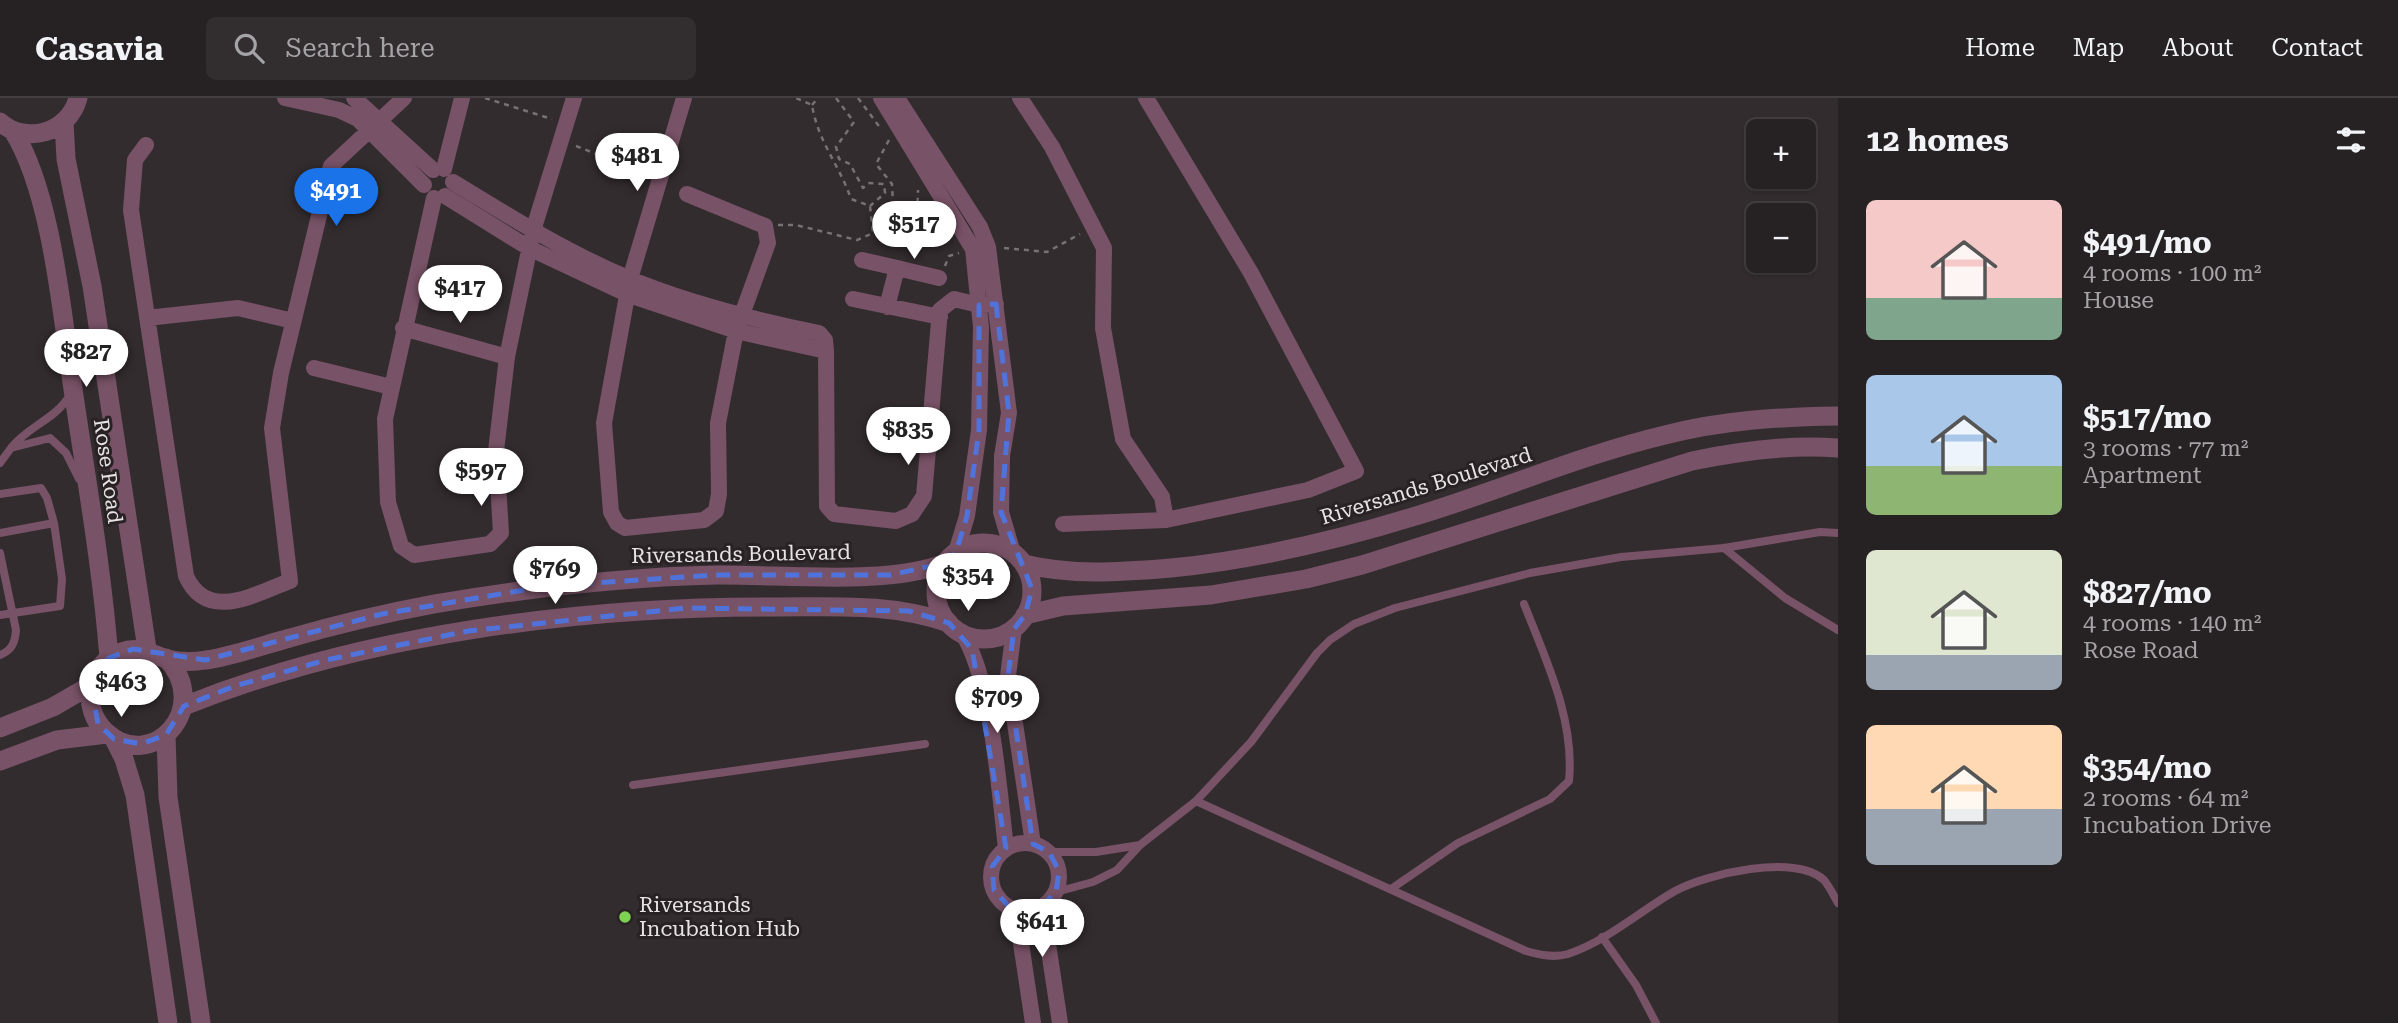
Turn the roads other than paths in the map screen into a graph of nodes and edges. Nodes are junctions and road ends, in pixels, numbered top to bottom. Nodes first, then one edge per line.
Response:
1 (78, 98) edge
2 (292, 98) edge
3 (354, 98) edge
4 (404, 98) edge
5 (462, 98) edge
6 (574, 98) edge
7 (684, 98) edge
8 (881, 98) edge
9 (897, 98) edge
10 (1020, 98) edge
11 (1146, 98) edge
12 (64, 122) junction
13 (4, 125) edge
14 (375, 126) junction
15 (145, 145) dead end
16 (439, 183) junction
17 (687, 194) dead end
18 (531, 240) junction
19 (981, 248) junction
20 (862, 260) dead end
21 (897, 268) junction
22 (939, 278) road end
23 (629, 287) junction
24 (853, 299) dead end
25 (996, 304) junction
26 (979, 305) junction
27 (887, 307) junction
28 (940, 317) junction
29 (146, 318) junction
30 (293, 321) junction
31 (738, 324) junction
32 (403, 328) junction
33 (507, 357) junction
34 (314, 368) dead end
35 (391, 387) junction
36 (73, 389) junction
37 (1838, 416) edge
38 (979, 430) junction
39 (1006, 435) junction
40 (11, 448) junction
41 (1838, 448) edge
42 (0, 463) edge
43 (0, 494) edge
44 (91, 511) junction
45 (1166, 520) junction
46 (54, 523) junction
47 (1063, 524) dead end
48 (0, 533) edge
49 (1838, 533) edge
50 (1724, 548) junction
51 (0, 553) edge
52 (951, 558) junction
53 (1018, 558) junction
54 (1524, 604) dead end
55 (12, 614) junction
56 (0, 615) edge
57 (1020, 622) junction
58 (955, 628) junction
59 (1838, 630) edge
60 (147, 649) junction
61 (0, 655) edge
62 (109, 658) junction
63 (166, 658) junction
64 (91, 685) junction
65 (184, 706) junction
66 (25, 719) junction
67 (0, 722) edge
68 (0, 728) edge
69 (166, 735) junction
70 (111, 736) junction
71 (925, 744) dead end
72 (0, 761) edge
73 (633, 785) dead end
74 (1196, 801) junction
75 (1032, 844) junction
76 (1140, 845) junction
77 (1006, 848) junction
78 (1049, 852) junction
79 (1391, 889) junction
80 (1053, 897) junction
81 (1838, 903) edge
82 (1010, 908) junction
83 (1602, 937) junction
84 (168, 1023) edge
85 (201, 1023) edge
86 (1033, 1023) edge
87 (1060, 1023) edge
88 (1656, 1023) edge

1 - 12 street
2 - 14 street
3 - 14 street
4 - 14 street
5 - 16 street
6 - 18 street
7 - 23 street
8 - 19 street
9 - 19 street
10 - 45 street
11 - 45 street
12 - 13 street
12 - 60 street, Rose Road
13 - 36 street, Rose Road
14 - 16 street
14 - 30 street
15 - 29 street
16 - 18 street
16 - 32 street
17 - 31 street
18 - 23 street
18 - 33 street
19 - 25 street
19 - 26 street
20 - 21 street
21 - 22 street
21 - 27 street
23 - 31 street
23 - 31 street
24 - 27 street
25 - 26 street
25 - 39 street
26 - 28 street
26 - 38 street
27 - 28 street
28 - 31 street
29 - 30 street
29 - 30 street
32 - 33 street
32 - 35 street
33 - 35 street
34 - 35 street
36 - 40 lane
36 - 44 street, Rose Road
37 - 53 street, Riversands Boulevard
38 - 39 street
38 - 52 street
39 - 53 street
40 - 42 lane
40 - 44 lane
41 - 57 street
43 - 46 lane
44 - 62 street, Rose Road
45 - 47 street
46 - 48 lane
46 - 55 lane
49 - 50 lane
50 - 59 lane
50 - 74 lane
51 - 55 lane
52 - 53 street
52 - 58 street
52 - 63 street, Riversands Boulevard
53 - 57 street
54 - 79 lane
55 - 56 lane
55 - 61 lane
57 - 58 street
57 - 75 street
58 - 65 street
58 - 77 street
60 - 62 street
60 - 63 street
62 - 64 street
63 - 65 street
64 - 66 street
64 - 70 street
65 - 69 street
66 - 67 lane
66 - 68 street
69 - 70 street
69 - 85 street
70 - 72 street
70 - 84 street
71 - 73 lane
74 - 76 lane
74 - 79 lane
75 - 77 street
75 - 78 street
76 - 78 lane
76 - 80 lane
77 - 82 street
78 - 80 street
79 - 83 lane
80 - 82 street
80 - 87 street
81 - 83 lane
82 - 86 street
83 - 88 lane

